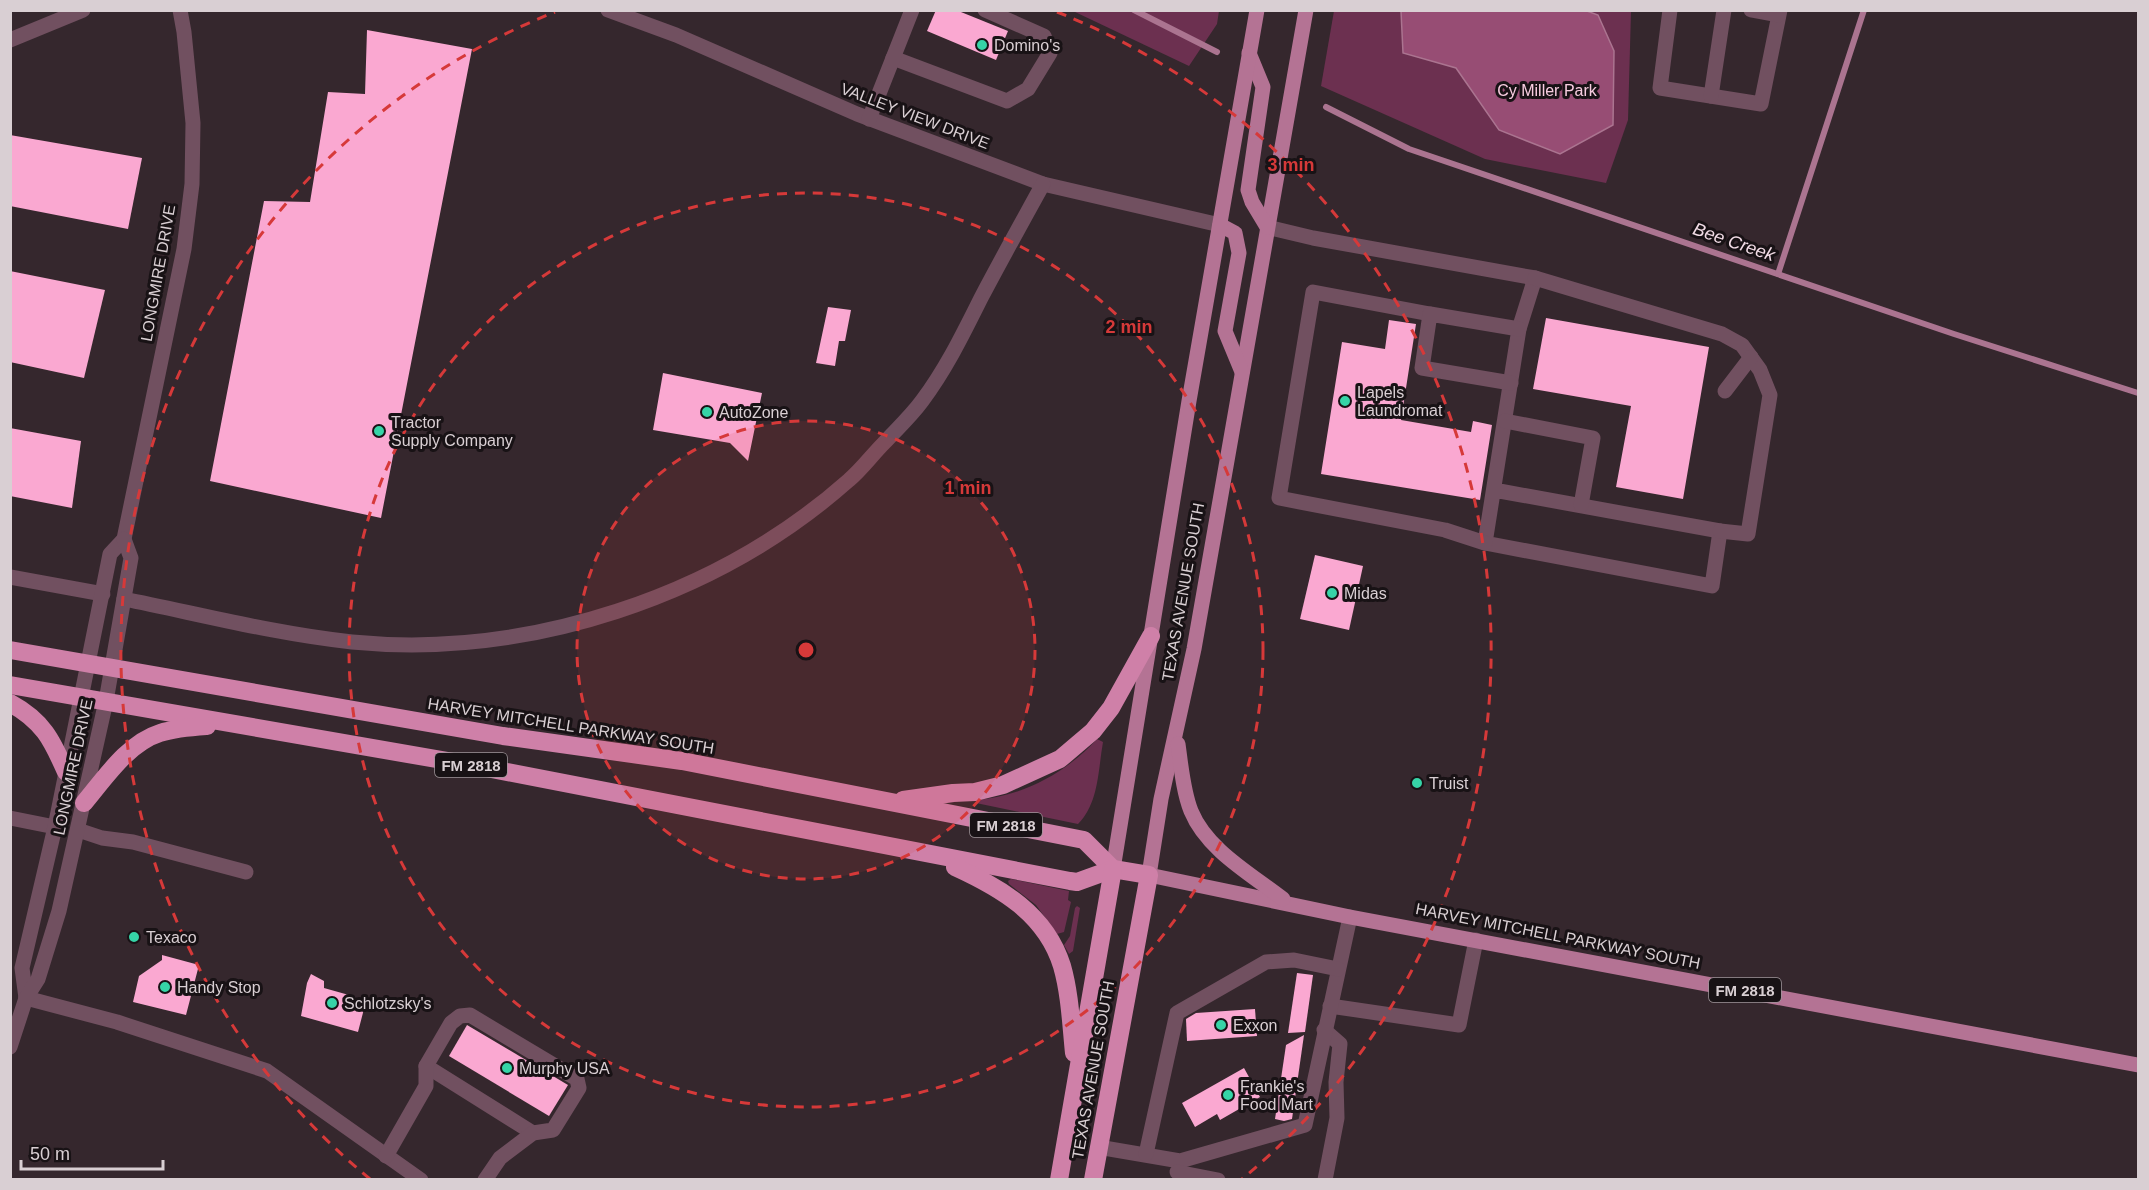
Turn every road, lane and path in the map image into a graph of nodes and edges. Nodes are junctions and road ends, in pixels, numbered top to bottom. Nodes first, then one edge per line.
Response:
1 (83, 10) edge
2 (180, 10) edge
3 (608, 10) edge
4 (912, 10) edge
5 (985, 10) edge
6 (1257, 10) edge
7 (1306, 10) edge
8 (1670, 10) edge
9 (1724, 10) edge
10 (1751, 10) edge
11 (1779, 13) edge
12 (627, 14) edge
13 (10, 40) edge
14 (1250, 53) junction
15 (893, 58) junction
16 (1711, 96) junction
17 (869, 119) junction
18 (1043, 184) junction
19 (1220, 225) junction
20 (1267, 227) junction
21 (1535, 279) junction
22 (1430, 314) junction
23 (1519, 329) junction
24 (1751, 357) junction
25 (1242, 372) junction
26 (1511, 384) junction
27 (1725, 391) dead end
28 (1505, 421) junction
29 (1494, 490) junction
30 (1581, 505) junction
31 (1720, 531) junction
32 (124, 538) junction
33 (1485, 543) junction
34 (10, 577) edge
35 (103, 594) junction
36 (124, 599) junction
37 (1151, 636) junction
38 (10, 651) edge
39 (88, 665) junction
40 (112, 669) junction
41 (10, 685) edge
42 (82, 697) junction
43 (106, 701) junction
44 (10, 703) edge
45 (230, 723) junction
46 (1176, 732) junction
47 (66, 772) junction
48 (888, 802) junction
49 (84, 803) junction
50 (10, 818) edge
51 (55, 827) junction
52 (78, 830) junction
53 (928, 855) junction
54 (1113, 869) junction
55 (246, 872) dead end
56 (1149, 875) junction
57 (1288, 903) junction
58 (1350, 916) junction
59 (1476, 940) junction
60 (1338, 969) junction
61 (26, 998) junction
62 (1330, 1006) junction
63 (1324, 1030) junction
64 (10, 1047) edge
65 (2139, 1065) edge
66 (426, 1066) junction
67 (1077, 1078) junction
68 (533, 1134) junction
69 (1098, 1147) junction
70 (1146, 1154) junction
71 (386, 1156) junction
72 (1178, 1171) edge
73 (421, 1179) edge
74 (485, 1179) edge
75 (1059, 1179) edge
76 (1093, 1179) edge
77 (1218, 1179) edge
78 (1326, 1179) edge

1 - 13 street
2 - 32 street, LONGMIRE DRIVE
3 - 12 street, VALLEY VIEW DRIVE
4 - 15 street
5 - 15 street
6 - 14 main road, TEXAS AVENUE SOUTH
7 - 20 main road, TEXAS AVENUE SOUTH
8 - 16 street
9 - 16 street
10 - 11 street
11 - 16 street
12 - 17 street, VALLEY VIEW DRIVE
14 - 19 main road, TEXAS AVENUE SOUTH
14 - 20 main road
15 - 17 street
17 - 18 street, VALLEY VIEW DRIVE
18 - 19 street, VALLEY VIEW DRIVE
18 - 36 street
19 - 25 main road
19 - 37 main road, TEXAS AVENUE SOUTH
20 - 21 street
20 - 25 main road, TEXAS AVENUE SOUTH
21 - 23 street
21 - 24 street
22 - 23 street
22 - 26 street
22 - 33 street
23 - 26 street
24 - 27 street
24 - 31 street
25 - 46 main road, TEXAS AVENUE SOUTH
26 - 28 street
28 - 29 street
28 - 30 street
29 - 30 street
29 - 33 street
30 - 31 street
31 - 33 street
32 - 35 street, LONGMIRE DRIVE
32 - 36 street, LONGMIRE DRIVE
34 - 35 street
35 - 39 street, LONGMIRE DRIVE
36 - 40 street, LONGMIRE DRIVE
37 - 48 highway
37 - 54 main road, TEXAS AVENUE SOUTH
38 - 39 highway, HARVEY MITCHELL PARKWAY SOUTH / FM 2818
39 - 40 highway, HARVEY MITCHELL PARKWAY SOUTH / FM 2818
39 - 42 street, LONGMIRE DRIVE
40 - 43 street, LONGMIRE DRIVE
40 - 48 highway, HARVEY MITCHELL PARKWAY SOUTH / FM 2818
41 - 42 highway, HARVEY MITCHELL PARKWAY SOUTH / FM 2818
42 - 43 highway, HARVEY MITCHELL PARKWAY SOUTH / FM 2818
42 - 47 street, LONGMIRE DRIVE
43 - 45 highway, HARVEY MITCHELL PARKWAY SOUTH / FM 2818
43 - 49 street, LONGMIRE DRIVE
44 - 47 highway
45 - 49 highway
45 - 53 highway, HARVEY MITCHELL PARKWAY SOUTH / FM 2818
46 - 56 main road, TEXAS AVENUE SOUTH
46 - 57 main road
47 - 51 street, LONGMIRE DRIVE
48 - 54 highway, HARVEY MITCHELL PARKWAY SOUTH / FM 2818
49 - 52 street, LONGMIRE DRIVE
50 - 51 street
51 - 61 street, LONGMIRE DRIVE
52 - 55 street
52 - 61 street, LONGMIRE DRIVE
53 - 54 highway, HARVEY MITCHELL PARKWAY SOUTH / FM 2818
53 - 67 highway
54 - 56 highway, HARVEY MITCHELL PARKWAY SOUTH / FM 2818
54 - 67 highway, TEXAS AVENUE SOUTH
56 - 57 main road, HARVEY MITCHELL PARKWAY SOUTH / FM 2818
56 - 69 highway, TEXAS AVENUE SOUTH
57 - 58 main road, HARVEY MITCHELL PARKWAY SOUTH / FM 2818
58 - 59 main road, HARVEY MITCHELL PARKWAY SOUTH / FM 2818
58 - 60 street
59 - 62 street
59 - 65 main road, HARVEY MITCHELL PARKWAY SOUTH / FM 2818
60 - 62 street
60 - 70 street
61 - 64 street, LONGMIRE DRIVE
61 - 71 street
62 - 63 street
63 - 72 street
63 - 78 street
66 - 68 street
66 - 68 street
66 - 71 street
67 - 75 highway, TEXAS AVENUE SOUTH
68 - 74 street
69 - 70 street
69 - 76 highway, TEXAS AVENUE SOUTH
70 - 72 street
71 - 73 street
72 - 77 street

